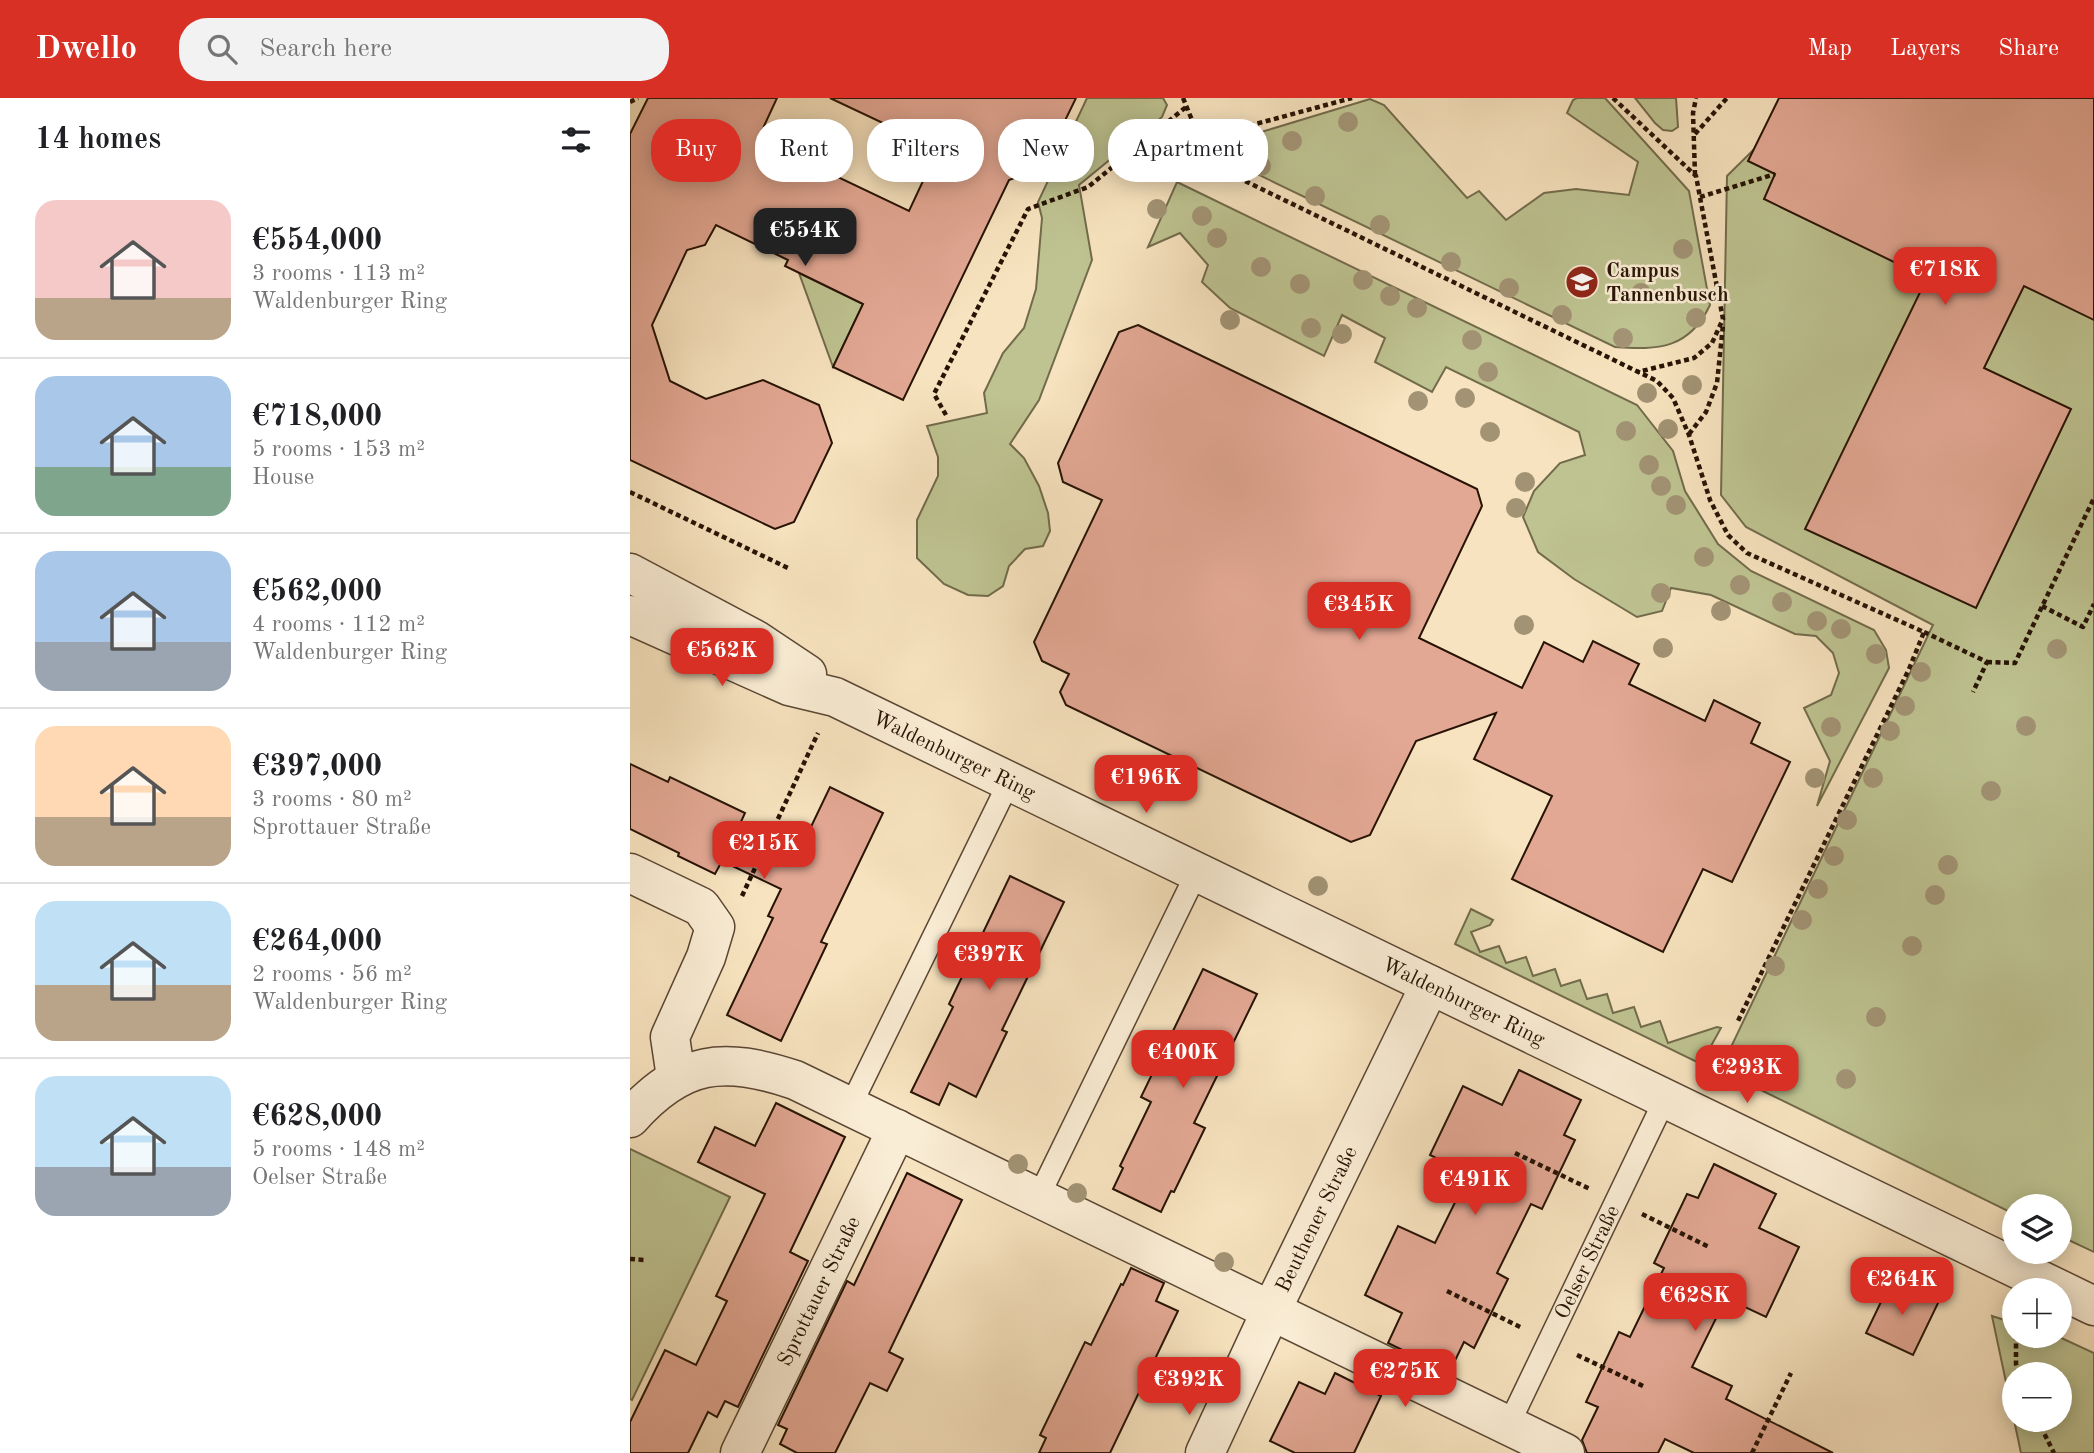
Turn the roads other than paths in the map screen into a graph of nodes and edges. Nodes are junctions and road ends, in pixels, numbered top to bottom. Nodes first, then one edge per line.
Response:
1 (630, 573) edge
2 (630, 615) edge
3 (835, 697) junction
4 (1009, 782) junction
5 (1197, 872) junction
6 (630, 873) edge
7 (1430, 985) junction
8 (676, 1077) junction
9 (1665, 1099) junction
10 (850, 1107) junction
11 (630, 1118) edge
12 (897, 1129) junction
13 (1038, 1198) junction
14 (2094, 1306) edge
15 (1271, 1311) junction
16 (1508, 1426) junction
17 (740, 1453) edge
18 (1205, 1453) edge
19 (1564, 1453) edge

1 - 3 street, Waldenburger Ring
2 - 3 street, Waldenburger Ring
3 - 4 street, Waldenburger Ring
4 - 5 street, Waldenburger Ring
4 - 10 lane
5 - 7 street, Waldenburger Ring
5 - 13 lane
6 - 8 street
7 - 9 street, Waldenburger Ring
7 - 15 street, Beuthener Straße
8 - 10 street
8 - 11 street
9 - 14 street, Waldenburger Ring
9 - 16 lane, Oelser Straße
10 - 12 street
12 - 13 street
12 - 17 street, Sprottauer Straße
13 - 15 street
15 - 16 street
15 - 18 street, Beuthener Straße
16 - 19 street

